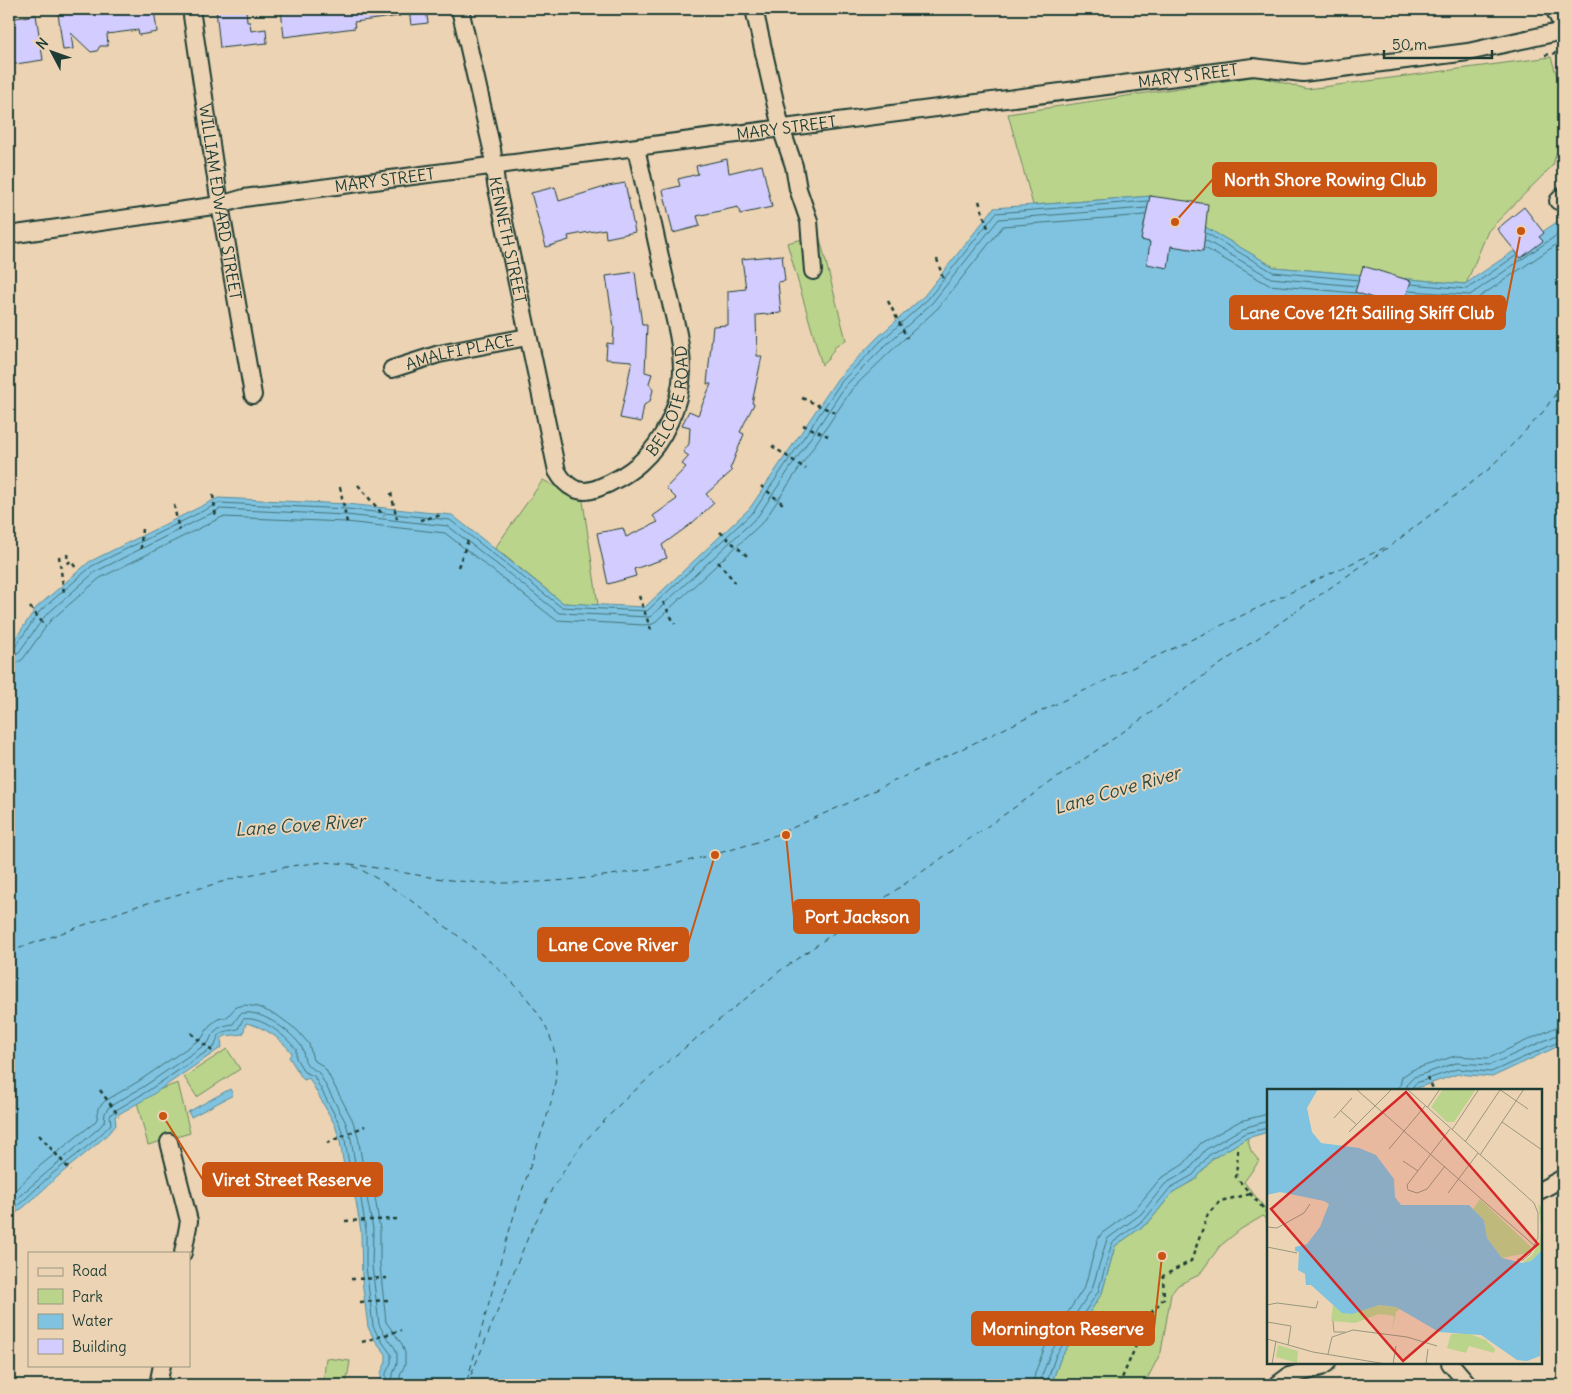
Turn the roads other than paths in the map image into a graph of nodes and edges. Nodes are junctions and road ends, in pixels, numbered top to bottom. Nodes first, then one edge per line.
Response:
1 (191, 9) edge
2 (460, 9) edge
3 (754, 9) edge
4 (1554, 9) edge
5 (1563, 26) edge
6 (1563, 31) edge
7 (781, 128) junction
8 (636, 148) junction
9 (494, 166) junction
10 (220, 205) junction
11 (9, 235) edge
12 (813, 271) dead end
13 (527, 336) junction
14 (392, 369) dead end
15 (253, 395) dead end
16 (558, 471) joint
17 (169, 1142) dead end
18 (1563, 1178) edge
19 (1542, 1189) edge
20 (183, 1252) edge
21 (1298, 1364) edge
22 (1326, 1364) edge
23 (1451, 1364) edge
24 (162, 1366) edge
25 (1283, 1381) edge
26 (158, 1385) edge
27 (1469, 1385) edge

1 - 10 street, WILLIAM EDWARD STREET
2 - 9 street, KENNETH STREET
3 - 7 street
4 - 5 street
6 - 7 street, MARY STREET
7 - 8 street, MARY STREET
7 - 12 street
8 - 9 street, MARY STREET
8 - 16 street, BELCOTE ROAD
9 - 10 street, MARY STREET
9 - 13 street, KENNETH STREET
10 - 11 street, MARY STREET
10 - 15 street, WILLIAM EDWARD STREET
13 - 14 street, AMALFI PLACE
13 - 16 street, KENNETH STREET
17 - 20 street
18 - 19 street
21 - 25 street
22 - 25 street
23 - 27 street
24 - 26 street

